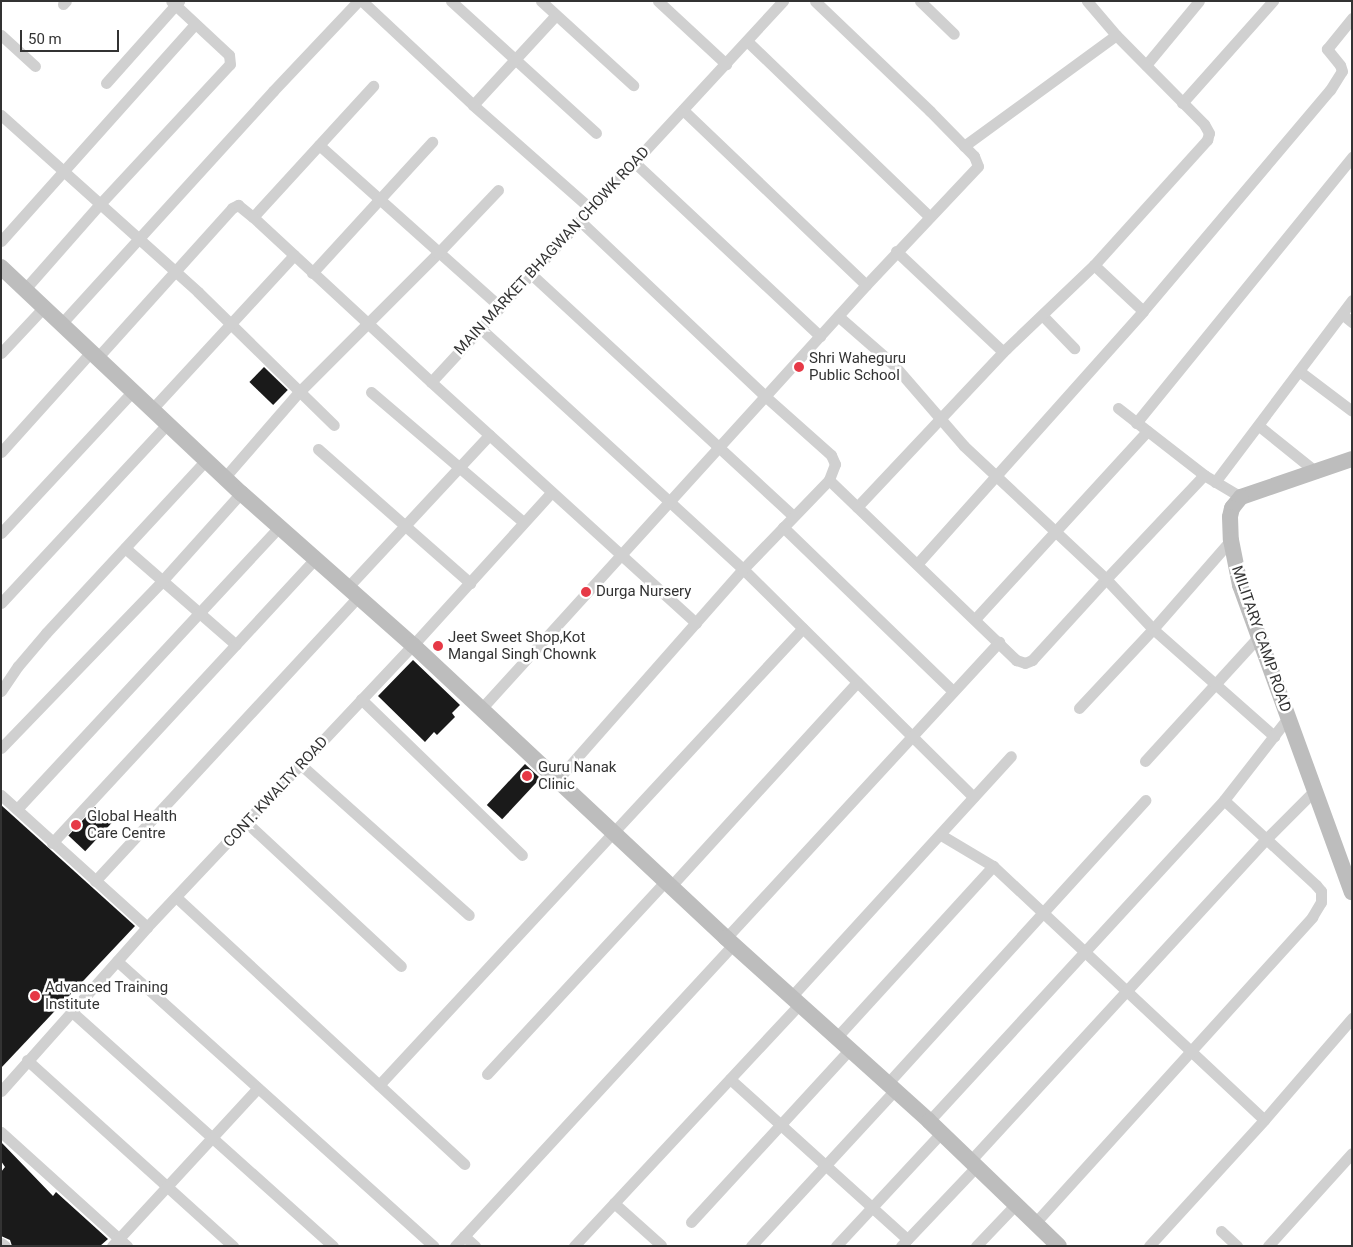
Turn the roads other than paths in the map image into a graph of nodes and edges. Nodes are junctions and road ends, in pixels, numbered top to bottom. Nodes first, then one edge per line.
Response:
1 (358, 1) edge
2 (362, 1) edge
3 (451, 1) edge
4 (541, 1) edge
5 (658, 1) edge
6 (784, 1) edge
7 (816, 1) edge
8 (920, 1) edge
9 (1087, 1) edge
10 (1199, 1) edge
11 (1273, 1) edge
12 (175, 3) edge
13 (556, 15) junction
14 (1352, 18) edge
15 (195, 24) junction
16 (954, 34) dead end
17 (1, 35) edge
18 (1116, 35) junction
19 (747, 41) junction
20 (515, 60) junction
21 (726, 64) junction
22 (1146, 65) junction
23 (35, 66) dead end
24 (106, 83) dead end
25 (633, 85) dead end
26 (373, 86) dead end
27 (1182, 103) junction
28 (473, 105) junction
29 (683, 110) junction
30 (1, 115) edge
31 (596, 133) dead end
32 (432, 142) dead end
33 (320, 145) junction
34 (964, 146) junction
35 (1352, 157) edge
36 (634, 162) junction
37 (64, 173) junction
38 (498, 190) dead end
39 (380, 200) junction
40 (99, 204) junction
41 (590, 209) junction
42 (929, 216) junction
43 (253, 217) junction
44 (580, 221) junction
45 (140, 240) junction
46 (1, 241) edge
47 (896, 252) junction
48 (438, 253) junction
49 (294, 255) junction
50 (1094, 265) junction
51 (1, 267) edge
52 (175, 272) junction
53 (312, 273) junction
54 (531, 274) junction
55 (866, 285) junction
56 (25, 289) junction
57 (1352, 300) edge
58 (44, 307) junction
59 (500, 307) junction
60 (1143, 312) junction
61 (1342, 314) junction
62 (838, 316) junction
63 (1043, 316) junction
64 (1352, 322) edge
65 (230, 323) junction
66 (62, 324) junction
67 (368, 325) junction
68 (480, 328) junction
69 (820, 336) junction
70 (1074, 348) dead end
71 (1003, 352) junction
72 (1, 353) edge
73 (95, 354) junction
74 (1300, 371) junction
75 (431, 382) junction
76 (134, 390) junction
77 (299, 392) junction
78 (371, 392) dead end
79 (766, 397) junction
80 (152, 408) junction
81 (1118, 408) dead end
82 (1352, 411) edge
83 (940, 421) junction
84 (168, 423) junction
85 (1136, 423) junction
86 (334, 425) dead end
87 (1258, 426) junction
88 (1147, 431) junction
89 (488, 435) junction
90 (720, 448) junction
91 (318, 449) dead end
92 (1, 452) edge
93 (206, 459) junction
94 (1352, 459) edge
95 (458, 467) junction
96 (1315, 471) junction
97 (1204, 475) junction
98 (996, 476) junction
99 (225, 477) junction
100 (829, 480) junction
101 (1215, 482) junction
102 (241, 492) junction
103 (551, 493) junction
104 (1241, 497) junction
105 (668, 502) junction
106 (857, 507) junction
107 (793, 516) junction
108 (523, 522) junction
109 (406, 525) junction
110 (279, 527) junction
111 (783, 527) junction
112 (1, 533) edge
113 (1055, 533) junction
114 (1230, 540) junction
115 (125, 548) junction
116 (619, 555) junction
117 (315, 559) junction
118 (918, 563) junction
119 (743, 569) junction
120 (1106, 579) junction
121 (162, 581) junction
122 (470, 583) junction
123 (352, 593) junction
124 (1, 603) edge
125 (199, 613) junction
126 (975, 619) junction
127 (696, 623) junction
128 (803, 628) junction
129 (1153, 629) junction
130 (1259, 636) junction
131 (999, 642) junction
132 (236, 645) junction
133 (413, 645) junction
134 (857, 682) junction
135 (1214, 685) junction
136 (1, 691) edge
137 (953, 691) junction
138 (361, 699) junction
139 (1079, 708) dead end
140 (481, 709) junction
141 (1284, 723) dead end
142 (912, 736) junction
143 (1274, 736) junction
144 (1, 748) edge
145 (1011, 756) dead end
146 (1145, 761) dead end
147 (302, 765) junction
148 (557, 780) junction
149 (1315, 790) junction
150 (1, 795) edge
151 (974, 796) junction
152 (1144, 800) dead end
153 (1224, 800) junction
154 (17, 809) junction
155 (247, 823) junction
156 (613, 832) junction
157 (941, 835) junction
158 (1267, 838) junction
159 (52, 843) junction
160 (522, 855) dead end
161 (993, 866) junction
162 (95, 881) junction
163 (668, 884) junction
164 (1352, 892) edge
165 (176, 897) junction
166 (1043, 913) junction
167 (469, 915) dead end
168 (146, 927) junction
169 (729, 942) junction
170 (1085, 952) junction
171 (117, 961) junction
172 (401, 966) dead end
173 (1126, 990) junction
174 (795, 1001) junction
175 (71, 1011) junction
176 (1352, 1018) edge
177 (836, 1038) junction
178 (849, 1050) junction
179 (1192, 1051) junction
180 (27, 1060) junction
181 (487, 1074) dead end
182 (730, 1078) junction
183 (378, 1085) junction
184 (891, 1087) junction
185 (257, 1089) junction
186 (1, 1091) edge
187 (1264, 1120) junction
188 (929, 1121) junction
189 (780, 1124) junction
190 (1, 1132) edge
191 (942, 1133) junction
192 (211, 1138) junction
193 (1352, 1153) edge
194 (974, 1163) junction
195 (464, 1164) dead end
196 (825, 1165) junction
197 (166, 1186) junction
198 (614, 1203) junction
199 (1016, 1204) junction
200 (872, 1207) junction
201 (690, 1222) dead end
202 (1035, 1223) junction
203 (1220, 1231) dead end
204 (464, 1236) junction
205 (904, 1242) edge
206 (1, 1243) edge
207 (119, 1243) edge
208 (576, 1245) edge
209 (5, 1246) edge
210 (233, 1246) edge
211 (333, 1246) edge
212 (433, 1246) edge
213 (455, 1246) edge
214 (475, 1246) edge
215 (661, 1246) edge
216 (751, 1246) edge
217 (836, 1246) edge
218 (976, 1246) edge
219 (1059, 1246) edge
220 (1149, 1246) edge
221 (1236, 1246) edge
222 (1268, 1246) edge

1 - 45 street
2 - 28 street
3 - 20 street
4 - 13 street
5 - 21 street
6 - 19 street, MAIN MARKET BHAGWAN CHOWK ROAD
7 - 34 street
8 - 16 street
9 - 18 street
10 - 22 street
11 - 27 street
12 - 15 street
12 - 24 street
13 - 20 street
13 - 25 street
14 - 60 street
15 - 37 street
15 - 40 street
17 - 23 street
18 - 22 street
18 - 34 street
19 - 21 street, MAIN MARKET BHAGWAN CHOWK ROAD
19 - 42 street
20 - 28 street
20 - 31 street
21 - 29 street, MAIN MARKET BHAGWAN CHOWK ROAD
22 - 27 street
26 - 33 street
27 - 50 street
28 - 41 street
29 - 36 street, MAIN MARKET BHAGWAN CHOWK ROAD
29 - 55 street
30 - 37 street
32 - 39 street
33 - 39 street
33 - 43 street
34 - 42 street
35 - 85 street
36 - 41 street, MAIN MARKET BHAGWAN CHOWK ROAD
36 - 69 street
37 - 40 street
37 - 46 street
38 - 48 street
39 - 48 street
39 - 53 street
40 - 45 street
40 - 56 street
41 - 44 street, MAIN MARKET BHAGWAN CHOWK ROAD
42 - 47 street
43 - 49 street
43 - 52 street
44 - 54 street, MAIN MARKET BHAGWAN CHOWK ROAD
44 - 79 street
45 - 52 street
45 - 66 street
47 - 55 street
47 - 71 street
48 - 59 street
48 - 67 street
49 - 53 street
49 - 65 street
50 - 60 street
50 - 63 street
51 - 56 street
52 - 65 street
52 - 73 street
53 - 67 street
54 - 59 street, MAIN MARKET BHAGWAN CHOWK ROAD
54 - 90 street
55 - 62 street
56 - 58 street
57 - 61 street
58 - 66 street
58 - 72 street
59 - 68 street, MAIN MARKET BHAGWAN CHOWK ROAD
60 - 98 street
61 - 64 street
61 - 74 street
62 - 69 street
62 - 83 street
63 - 70 street
63 - 71 street
65 - 77 street
65 - 80 street
66 - 73 street
67 - 75 street
67 - 77 street
68 - 75 street, MAIN MARKET BHAGWAN CHOWK ROAD
68 - 105 street
69 - 79 street
71 - 83 street
73 - 76 street
73 - 92 street
74 - 82 street
74 - 87 street
75 - 89 street
76 - 80 street
76 - 112 street
77 - 86 street
77 - 99 street
78 - 95 street
79 - 90 street
79 - 100 street
80 - 84 street
81 - 85 street
83 - 98 street
83 - 106 street
84 - 93 street
84 - 124 street
85 - 88 street
87 - 96 street
87 - 101 street
88 - 97 street
88 - 113 street
89 - 95 street
89 - 103 street
90 - 105 street
90 - 107 street
91 - 109 street
93 - 99 street
93 - 115 street
94 - 96 street
95 - 108 street
95 - 109 street
96 - 104 street
97 - 101 street
97 - 120 street
98 - 113 street
98 - 118 street
99 - 102 street
100 - 106 street
100 - 107 street
101 - 104 street
102 - 110 street
102 - 121 street
103 - 108 street, CONT. KWALTY ROAD
103 - 116 street
104 - 114 street, MILITARY CAMP ROAD
105 - 116 street
105 - 119 street
106 - 118 street
107 - 111 street
108 - 122 street, CONT. KWALTY ROAD
109 - 122 street
109 - 123 street
110 - 117 street
110 - 125 street
111 - 119 street
111 - 137 street
113 - 120 street
113 - 126 street
114 - 129 street
114 - 130 street, MILITARY CAMP ROAD
115 - 121 street
115 - 136 street
116 - 127 street
116 - 140 street
117 - 123 street
117 - 132 street
118 - 126 street
119 - 127 street
119 - 128 street
120 - 129 street
120 - 131 street
121 - 125 street
121 - 144 street
122 - 133 street, CONT. KWALTY ROAD
123 - 133 street
123 - 162 street
125 - 132 street
125 - 154 street
126 - 131 street
127 - 148 street
128 - 134 street
128 - 156 street
129 - 135 street
129 - 139 street
130 - 135 street
130 - 149 street, MILITARY CAMP ROAD
131 - 137 street
132 - 159 street
133 - 138 street, CONT. KWALTY ROAD
133 - 140 street
134 - 142 street
134 - 163 street
135 - 143 street
135 - 146 street
137 - 142 street
138 - 147 street, CONT. KWALTY ROAD
138 - 160 street
140 - 148 street
141 - 143 street
142 - 151 street
142 - 169 street
143 - 153 street
145 - 151 street
147 - 155 street, CONT. KWALTY ROAD
147 - 167 street
148 - 156 street
149 - 158 street
149 - 164 street, MILITARY CAMP ROAD
150 - 154 street
151 - 157 street
152 - 166 street
153 - 158 street
153 - 170 street
154 - 159 street
155 - 165 street, CONT. KWALTY ROAD
155 - 172 street
156 - 163 street
156 - 183 street
157 - 161 street
157 - 174 street
158 - 173 street
158 - 179 street
159 - 162 street
161 - 166 street
161 - 177 street
162 - 168 street
163 - 169 street
163 - 181 street
165 - 168 street, CONT. KWALTY ROAD
165 - 183 street
166 - 170 street
166 - 184 street
168 - 171 street, CONT. KWALTY ROAD
169 - 174 street
169 - 204 street
170 - 173 street
170 - 188 street
171 - 175 street, CONT. KWALTY ROAD
171 - 185 street
173 - 179 street
173 - 194 street
174 - 177 street
174 - 182 street
175 - 180 street, CONT. KWALTY ROAD
175 - 192 street
176 - 187 street
177 - 178 street
178 - 184 street
178 - 189 street
179 - 187 street
179 - 202 street
180 - 186 street, CONT. KWALTY ROAD
180 - 197 street
182 - 189 street
182 - 198 street
183 - 195 street
184 - 188 street
184 - 196 street
185 - 192 street
185 - 212 street
187 - 220 street
188 - 191 street
189 - 196 street
189 - 201 street
190 - 207 street
191 - 194 street
191 - 200 street
192 - 197 street
192 - 211 street
193 - 222 street
194 - 199 street
194 - 205 street
196 - 200 street
196 - 216 street
197 - 207 street
197 - 210 street
198 - 208 street
198 - 215 street
199 - 202 street
199 - 218 street
200 - 205 street
200 - 217 street
202 - 219 street
203 - 221 street
204 - 213 street
204 - 214 street
206 - 209 street

